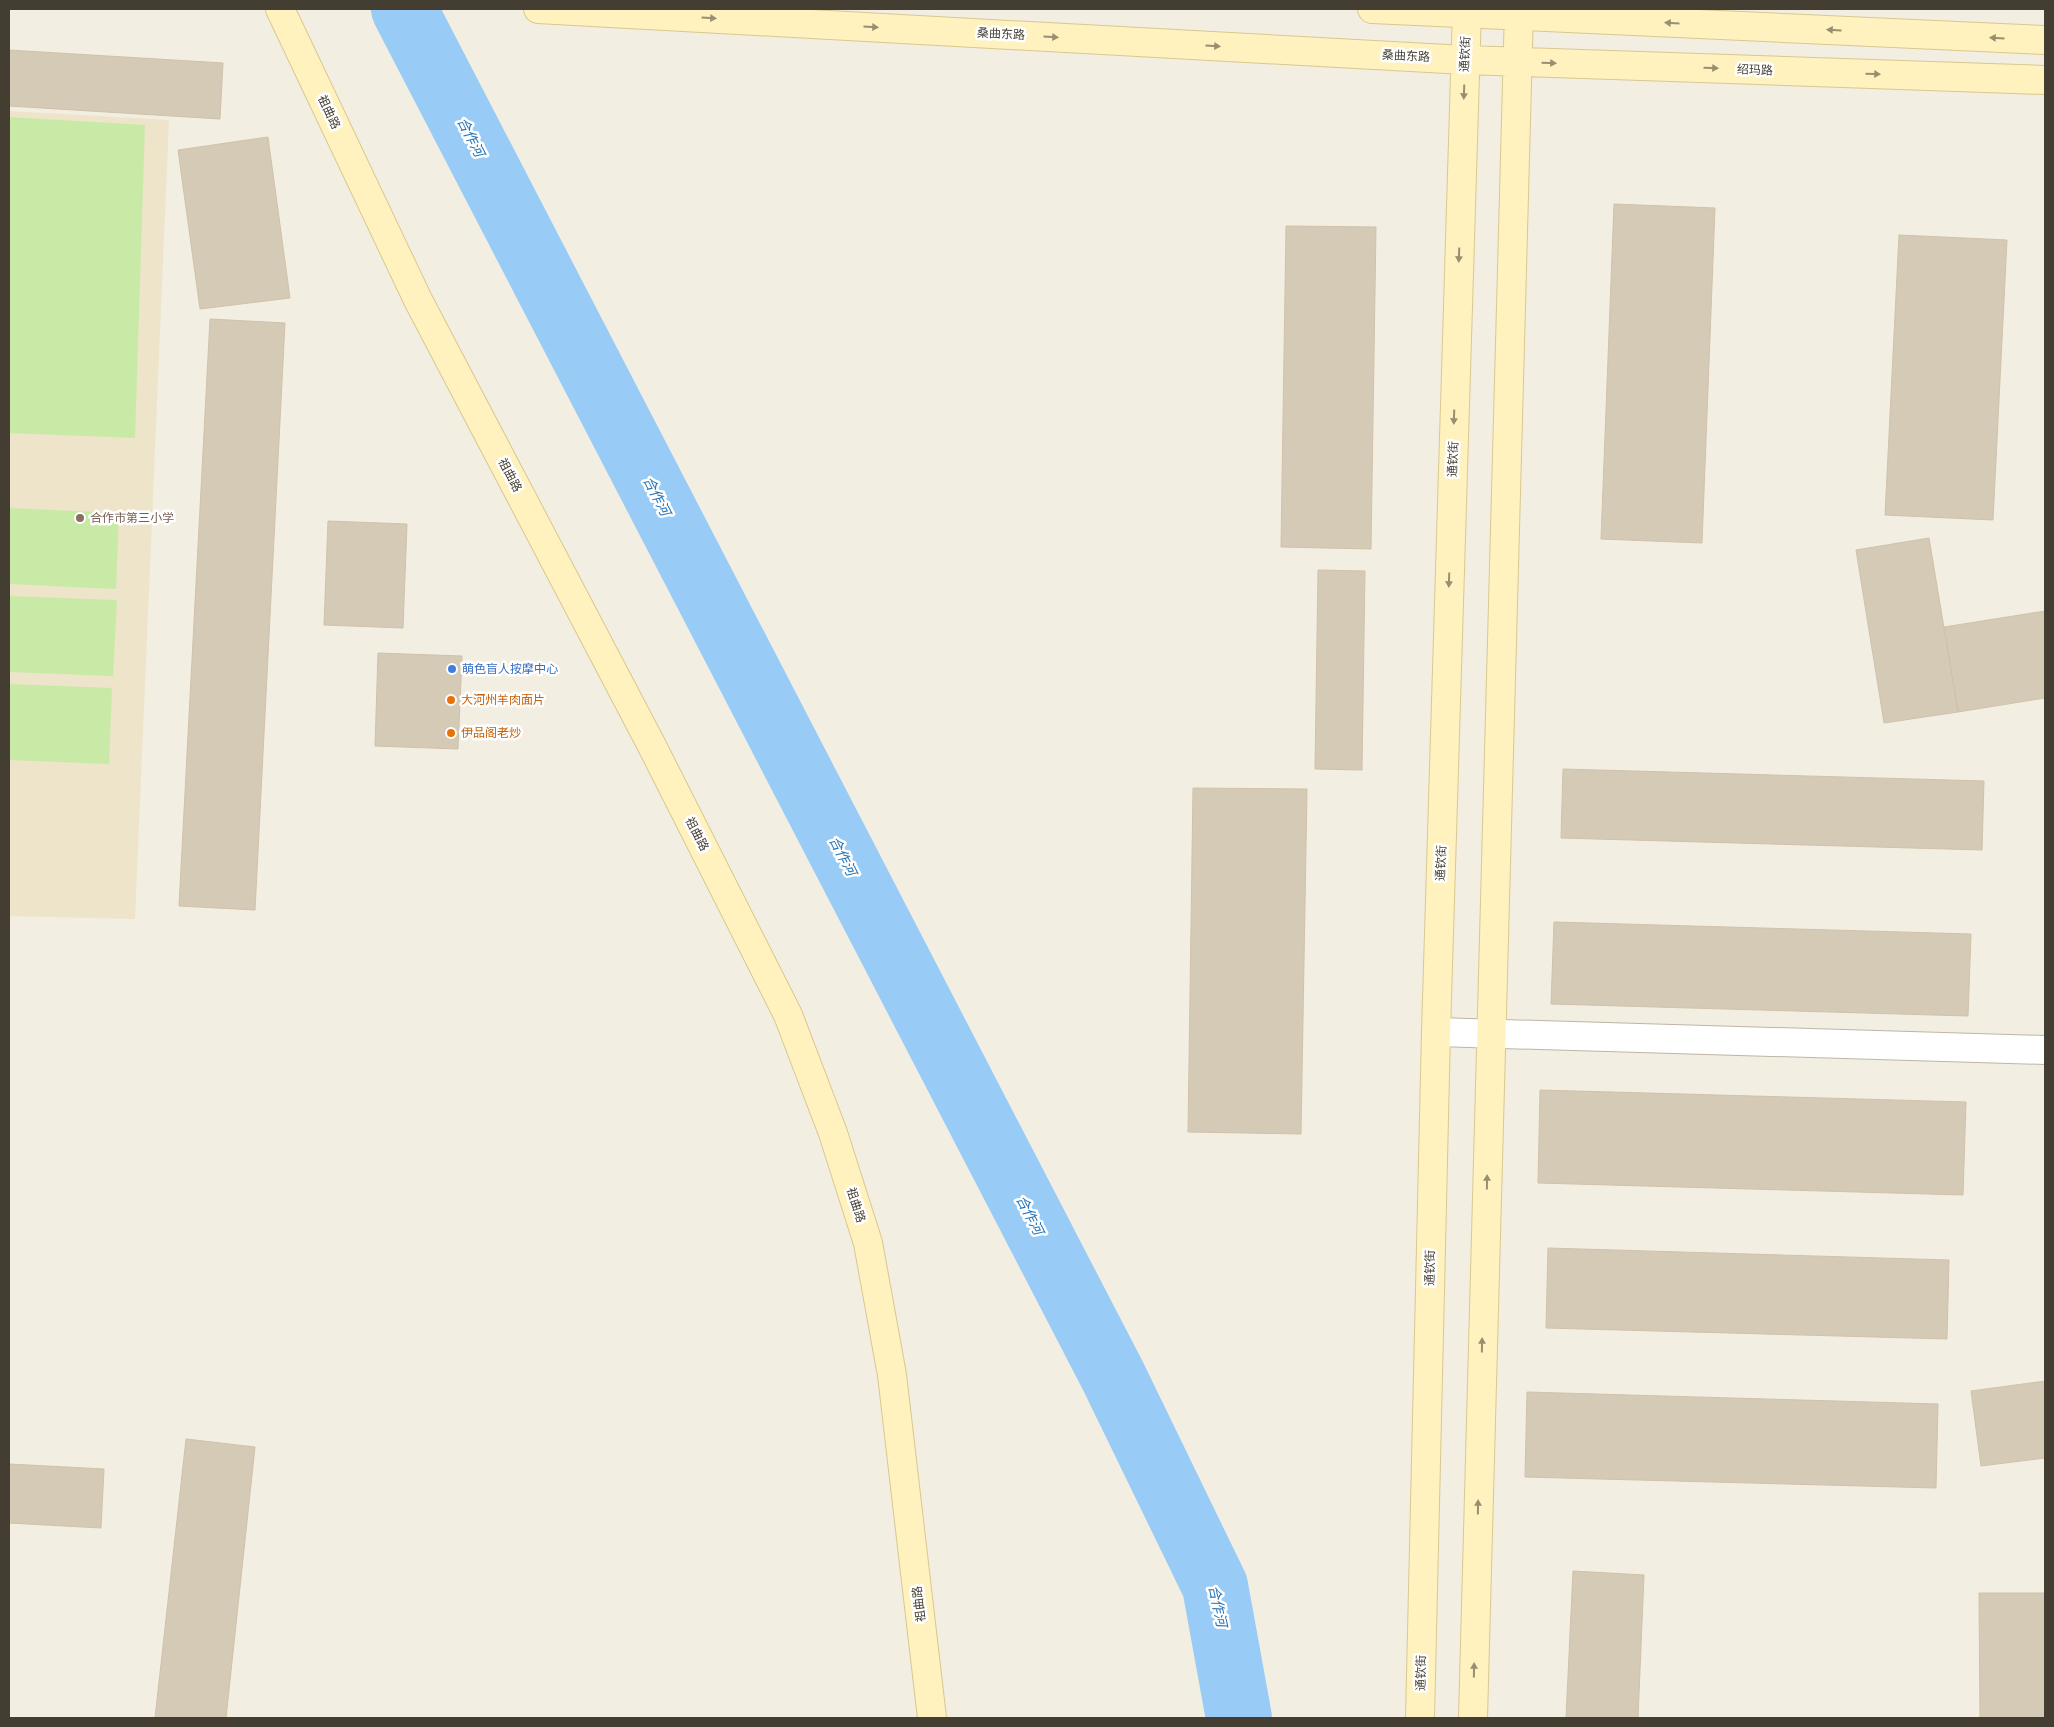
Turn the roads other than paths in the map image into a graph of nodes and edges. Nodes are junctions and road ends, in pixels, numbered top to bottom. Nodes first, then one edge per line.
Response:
1 (280, 9) edge
2 (538, 9) edge
3 (1372, 9) edge
4 (1467, 11) edge
5 (1519, 12) edge
6 (2045, 40) edge
7 (1465, 60) junction
8 (1517, 62) junction
9 (2045, 80) edge
10 (1436, 1032) junction
11 (1490, 1034) junction
12 (2045, 1050) edge
13 (932, 1718) edge
14 (1420, 1718) edge
15 (1473, 1718) edge

1 - 13 main road, 祖曲路
2 -> 7 main road, 桑曲东路
3 - 4 main road
4 - 5 main road
4 - 7 main road, 通钦街
6 -> 5 main road
5 - 8 main road
7 - 8 main road, 绍玛路
7 -> 10 main road, 通钦街
8 -> 9 main road, 绍玛路
8 - 11 main road
10 - 11 street
10 - 14 main road, 通钦街
11 - 12 street
15 -> 11 main road

